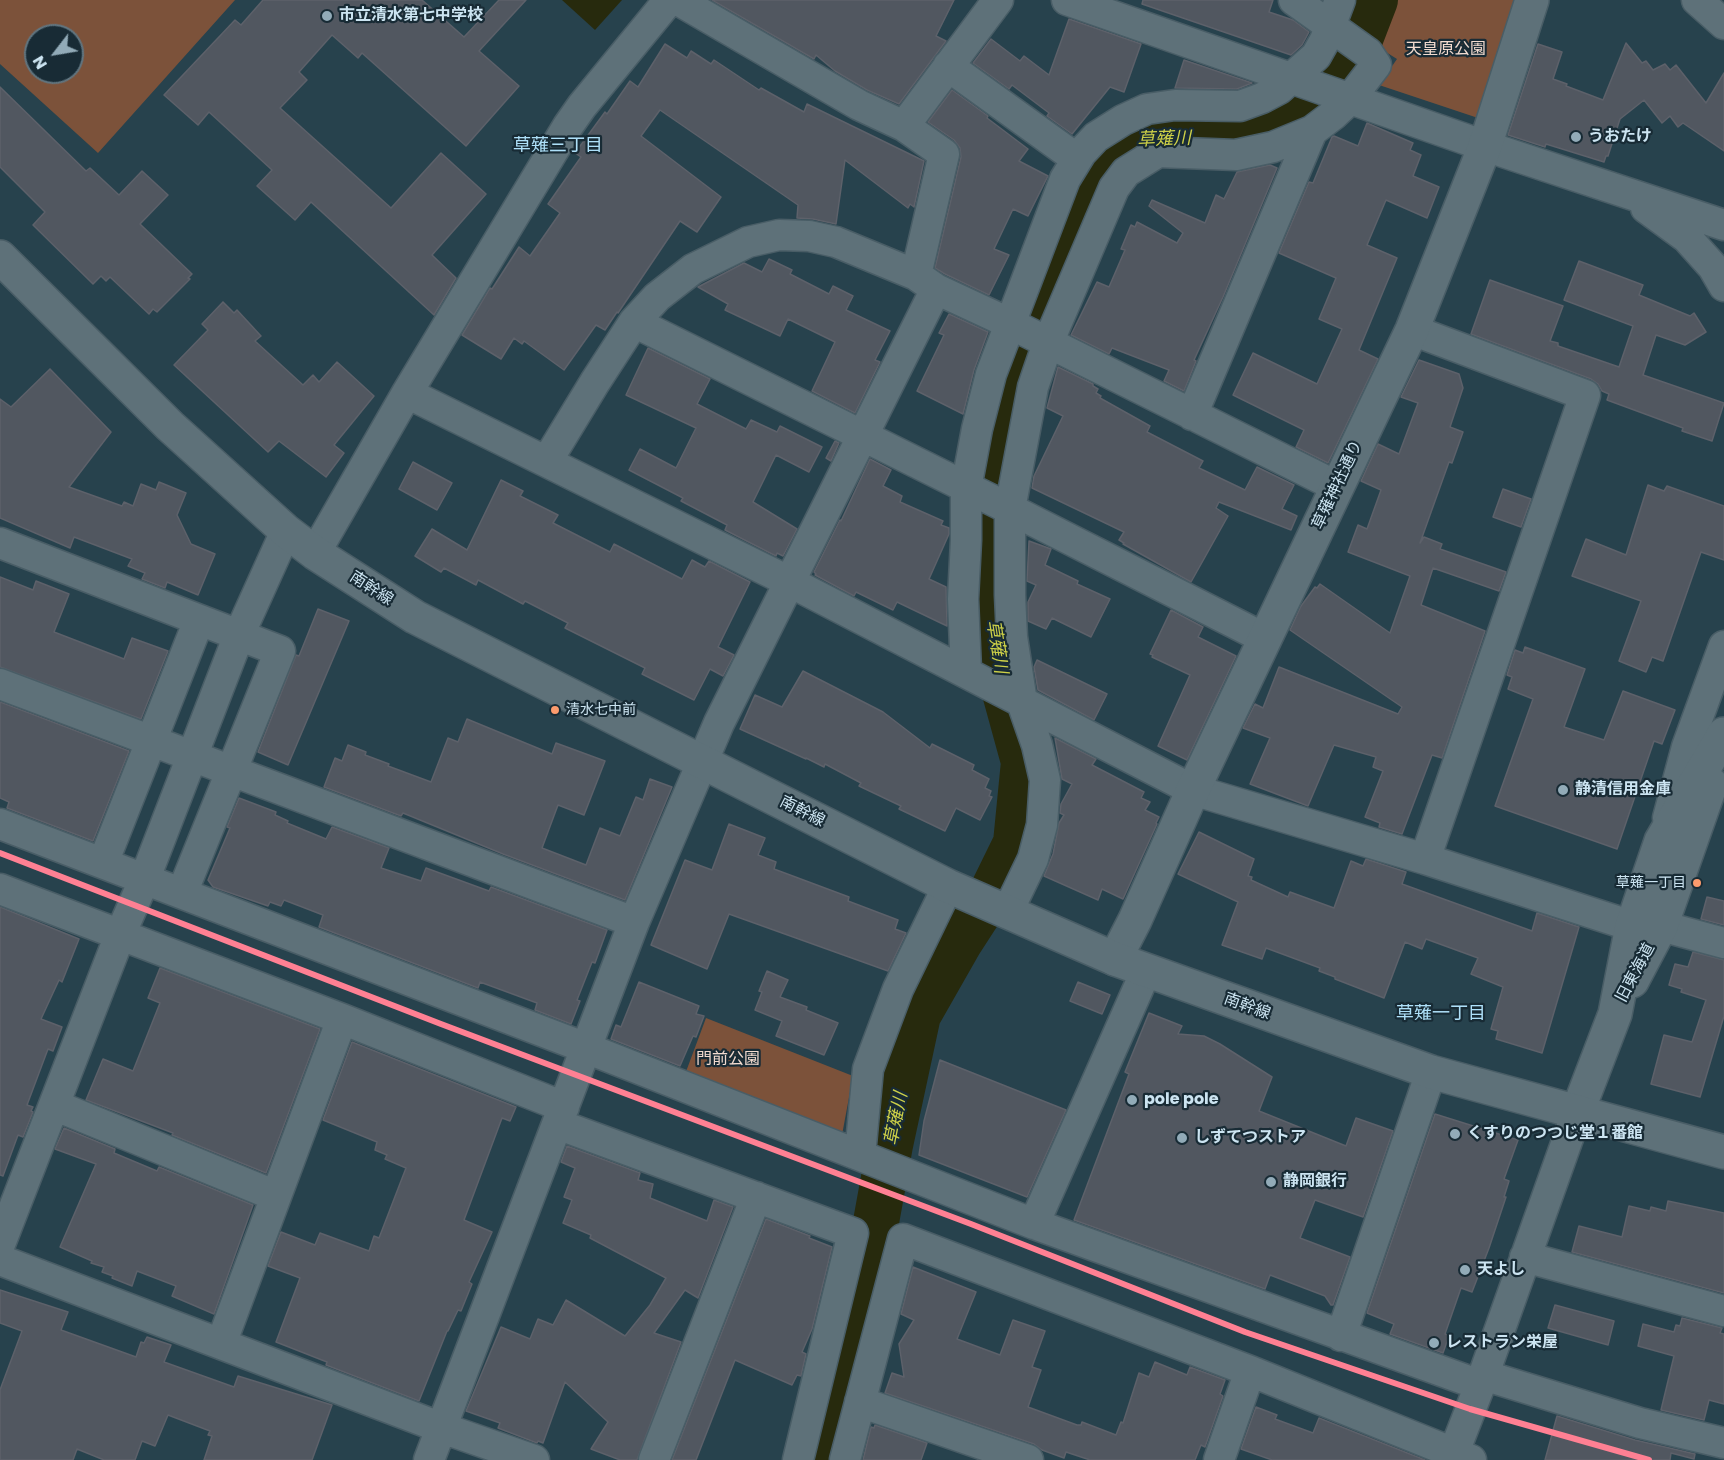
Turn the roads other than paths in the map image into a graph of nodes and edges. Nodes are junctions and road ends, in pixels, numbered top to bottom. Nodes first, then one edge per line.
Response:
1 (669, 0) edge
2 (678, 0) edge
3 (998, 0) edge
4 (1067, 0) edge
5 (1294, 0) edge
6 (1532, 0) edge
7 (1697, 0) edge
8 (1336, 13) edge
9 (1724, 24) edge
10 (948, 66) junction
11 (1293, 78) junction
12 (1350, 99) junction
13 (904, 126) junction
14 (1312, 130) junction
15 (1485, 146) junction
16 (1077, 159) junction
17 (1623, 191) junction
18 (1724, 225) edge
19 (0, 256) edge
20 (1720, 267) edge
21 (926, 282) junction
22 (634, 322) junction
23 (1009, 323) junction
24 (1412, 330) junction
25 (1048, 343) junction
26 (407, 393) junction
27 (1192, 415) junction
28 (862, 436) junction
29 (547, 461) junction
30 (1336, 486) junction
31 (966, 488) junction
32 (1010, 509) junction
33 (286, 531) junction
34 (0, 543) edge
35 (315, 553) junction
36 (788, 581) junction
37 (199, 620) junction
38 (239, 635) junction
39 (1266, 639) junction
40 (1724, 646) edge
41 (966, 671) junction
42 (0, 684) edge
43 (1022, 702) junction
44 (1724, 734) edge
45 (151, 741) junction
46 (1724, 749) edge
47 (192, 756) junction
48 (703, 761) junction
49 (231, 771) junction
50 (1193, 790) junction
51 (0, 824) edge
52 (1661, 841) junction
53 (1425, 859) junction
54 (103, 863) junction
55 (145, 878) junction
56 (0, 889) edge
57 (957, 890) junction
58 (183, 893) junction
59 (1004, 912) junction
60 (634, 922) junction
61 (1647, 926) junction
62 (120, 935) junction
63 (1724, 943) edge
64 (1115, 959) junction
65 (1146, 971) junction
66 (342, 1019) junction
67 (586, 1048) junction
68 (1431, 1072) junction
69 (54, 1105) junction
70 (1577, 1113) junction
71 (560, 1116) junction
72 (1724, 1152) edge
73 (863, 1157) junction
74 (276, 1196) junction
75 (756, 1197) junction
76 (1034, 1224) junction
77 (0, 1244) edge
78 (1525, 1257) junction
79 (0, 1260) edge
80 (1724, 1311) edge
81 (1341, 1336) junction
82 (221, 1344) junction
83 (1250, 1371) junction
84 (1482, 1380) junction
85 (860, 1402) junction
86 (442, 1428) junction
87 (1724, 1443) edge
88 (1459, 1457) edge
89 (429, 1460) edge
90 (534, 1460) edge
91 (654, 1460) edge
92 (798, 1460) edge
93 (845, 1460) edge
94 (1028, 1460) edge
95 (1219, 1460) edge

1 - 26 street
2 - 13 street
3 - 10 street
4 - 11 street
5 - 8 street
6 - 15 main road, 草薙神社通り
7 - 9 street
8 - 11 street
8 - 12 street
10 - 13 street
10 - 16 street
11 - 12 street
11 - 16 street
12 - 14 street
12 - 15 street
13 - 21 street
14 - 25 street
14 - 27 street
15 - 17 street
15 - 24 main road, 草薙神社通り
16 - 23 street
17 - 18 street
17 - 20 street
19 - 33 main road, 南幹線
21 - 22 street
21 - 23 street
21 - 28 street
22 - 28 street
22 - 29 street
23 - 25 street
23 - 31 street
24 - 30 main road, 草薙神社通り
24 - 53 street
25 - 27 street
25 - 32 street
26 - 29 street, 旧東海道
26 - 35 street
27 - 30 street
28 - 31 street
28 - 36 street
29 - 36 street, 旧東海道
30 - 39 main road, 草薙神社通り
31 - 32 street
31 - 41 street
32 - 39 street
32 - 43 street
33 - 35 main road, 南幹線
33 - 38 street
34 - 37 street
35 - 48 main road, 南幹線
36 - 41 street, 旧東海道
36 - 48 street
37 - 38 street
37 - 45 street
38 - 47 street
38 - 49 street
39 - 50 main road, 草薙神社通り
40 - 52 street
41 - 43 street, 旧東海道
42 - 45 street
43 - 50 street, 旧東海道
43 - 59 street
44 - 52 main road
45 - 47 street
45 - 54 street
46 - 61 main road
47 - 49 street
47 - 55 street
48 - 57 main road, 南幹線
48 - 60 street
49 - 58 street
49 - 60 street
50 - 53 street, 旧東海道
50 - 64 main road, 草薙神社通り
51 - 54 street
52 - 61 main road
53 - 61 street, 旧東海道
54 - 55 street
55 - 58 street
55 - 62 street
56 - 62 street
57 - 59 main road, 南幹線
57 - 73 street
58 - 67 street
59 - 64 main road, 南幹線
60 - 67 street
61 - 63 street, 旧東海道
61 - 70 main road
62 - 66 street
62 - 69 street
64 - 65 main road, 南幹線
65 - 68 main road, 南幹線
65 - 76 street
66 - 71 street
66 - 74 street
67 - 71 street
67 - 73 street
68 - 70 main road, 南幹線
68 - 81 street
69 - 74 street
69 - 77 street
70 - 72 main road, 南幹線
70 - 78 street
71 - 75 street
71 - 86 street
73 - 76 street
74 - 82 street
75 - 91 street
75 - 92 street
76 - 81 street
78 - 80 street
78 - 84 street
79 - 82 street
81 - 84 street
82 - 86 street
83 - 85 street
83 - 88 street
83 - 95 street
84 - 87 street
84 - 88 street
85 - 93 street
85 - 94 street
86 - 89 street
86 - 90 street

